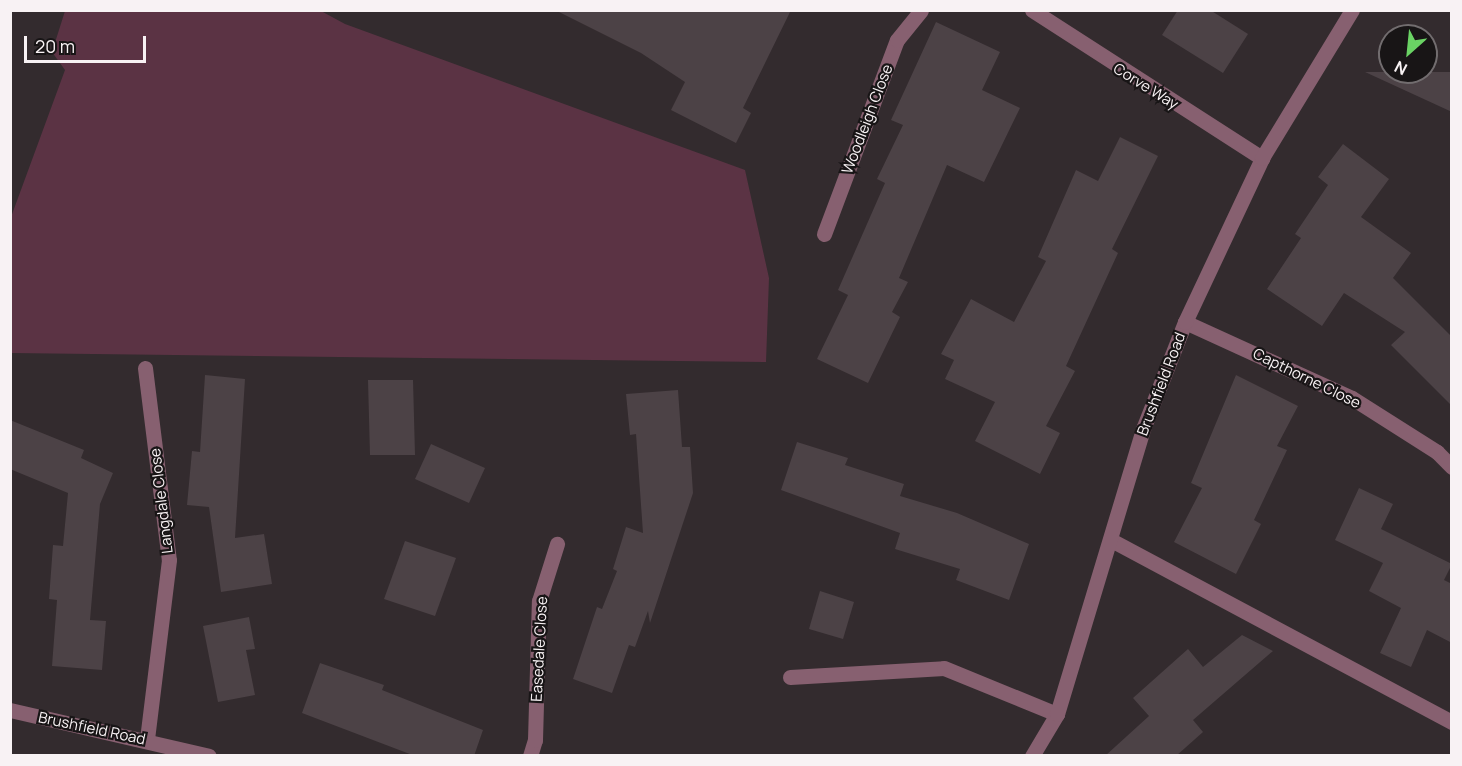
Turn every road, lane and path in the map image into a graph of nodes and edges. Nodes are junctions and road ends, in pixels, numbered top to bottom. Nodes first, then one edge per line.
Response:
1 (921, 10) edge
2 (1032, 10) edge
3 (1352, 10) edge
4 (1262, 158) junction
5 (824, 234) dead end
6 (1185, 322) junction
7 (145, 368) dead end
8 (1452, 467) edge
9 (1111, 540) junction
10 (557, 544) dead end
11 (790, 677) dead end
12 (10, 710) edge
13 (1057, 714) junction
14 (1452, 722) edge
15 (147, 740) junction
16 (209, 756) edge
17 (530, 756) edge
18 (1032, 756) edge

1 - 5 street, Woodleigh Close
2 - 4 street, Corve Way
3 - 4 street, Brushfield Road
4 - 6 street, Brushfield Road
6 - 8 street, Capthorne Close
6 - 9 street, Brushfield Road
7 - 15 street, Langdale Close
9 - 13 street, Brushfield Road
9 - 14 street
10 - 17 street, Easedale Close
11 - 13 street
12 - 15 street, Brushfield Road
13 - 18 street, Brushfield Road
15 - 16 street, Brushfield Road

